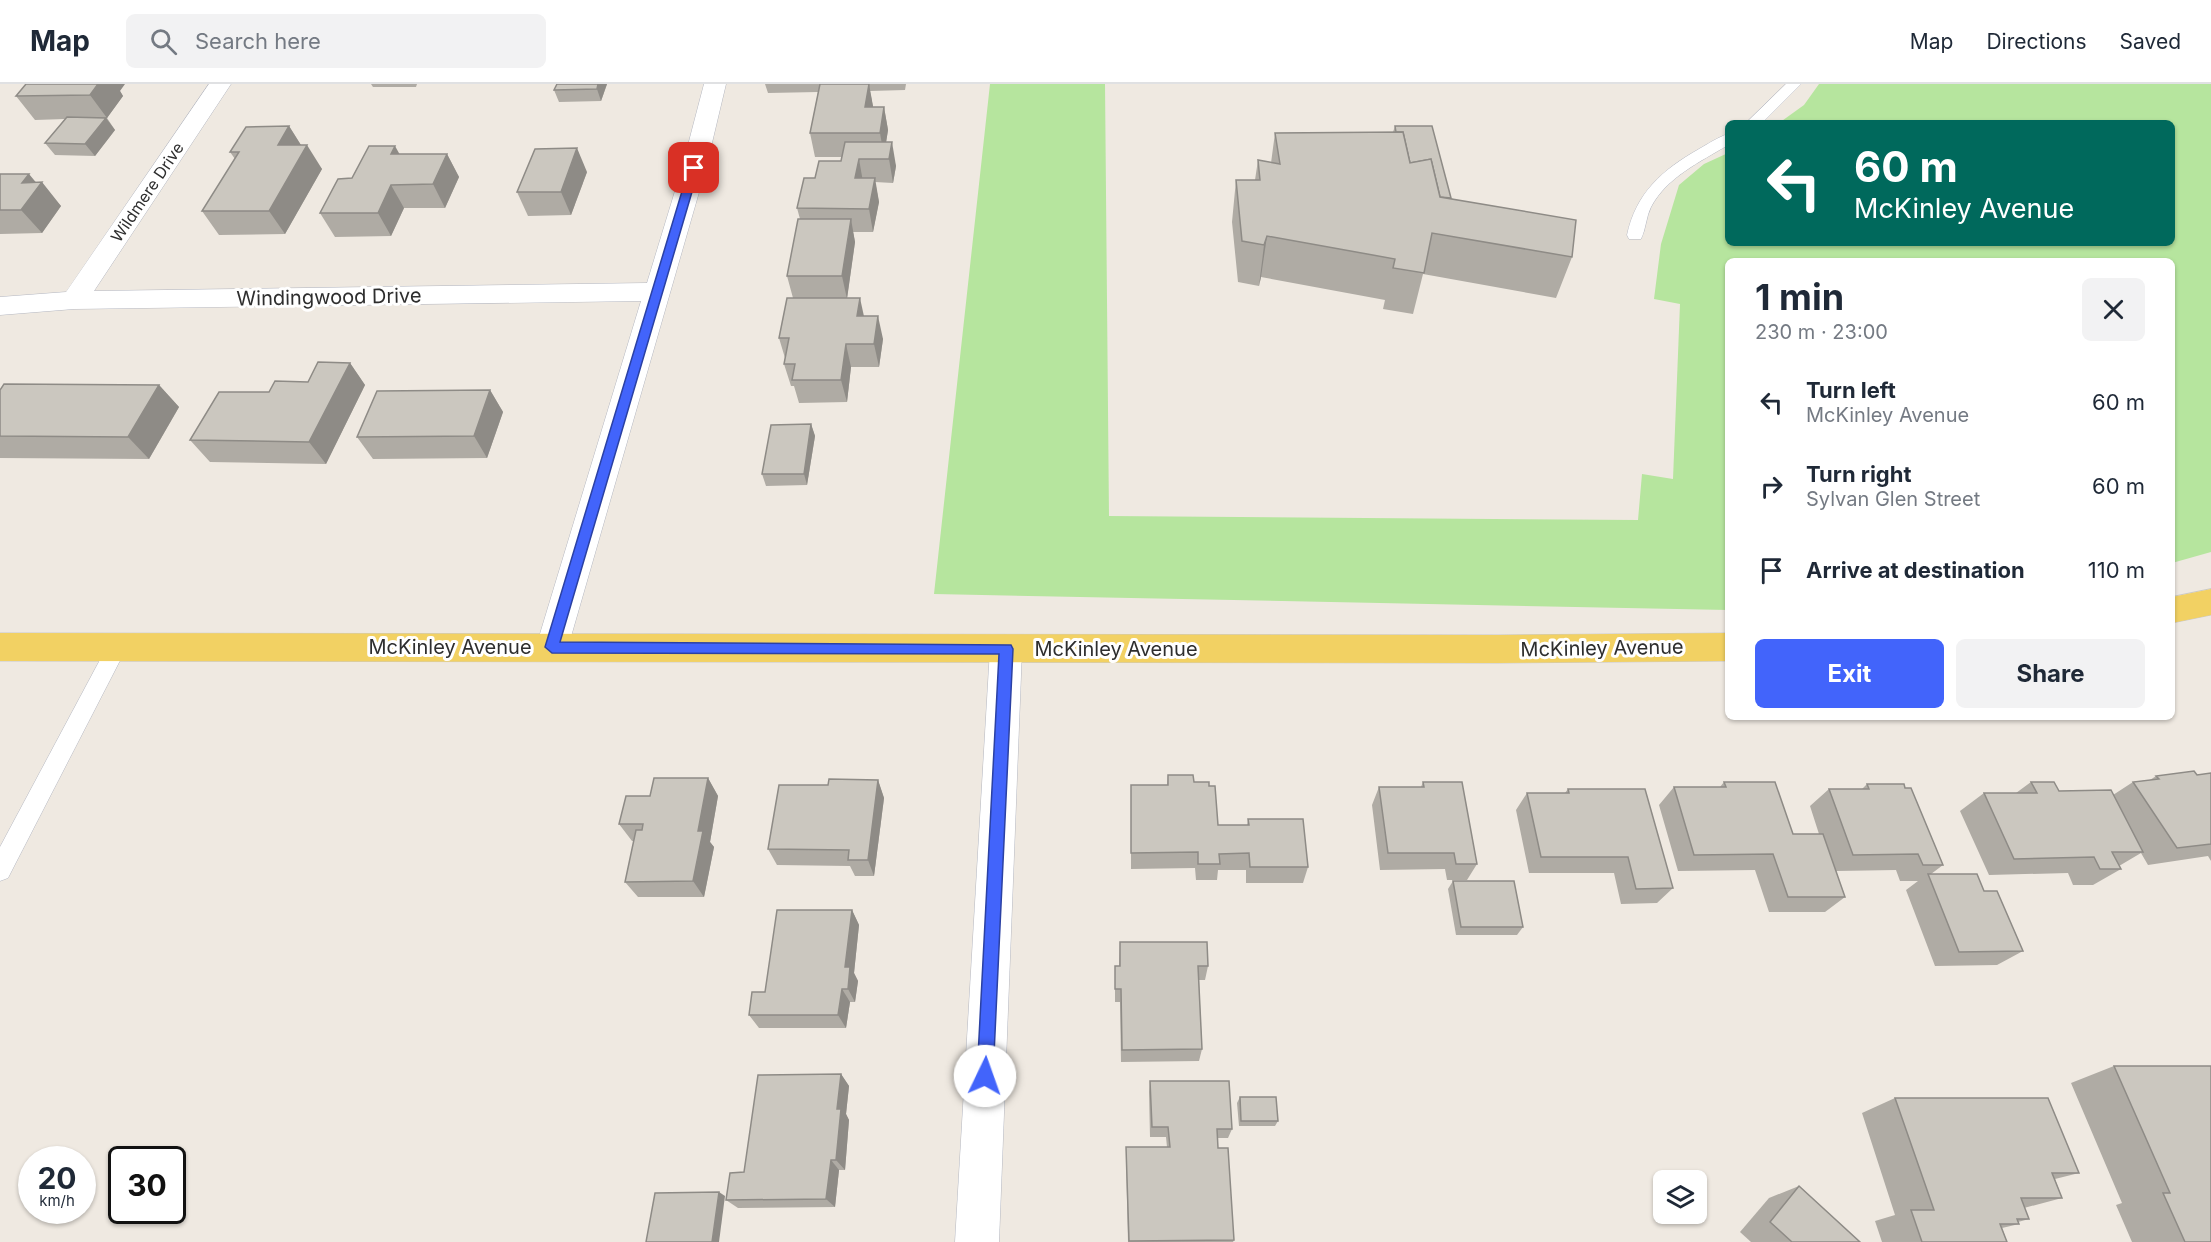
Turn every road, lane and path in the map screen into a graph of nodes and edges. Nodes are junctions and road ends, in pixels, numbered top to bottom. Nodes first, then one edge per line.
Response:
1 (220, 84) edge
2 (716, 84) edge
3 (1794, 84) edge
4 (1756, 120) edge
5 (1725, 141) edge
6 (1635, 235) dead end
7 (657, 292) junction
8 (74, 300) junction
9 (0, 306) edge
10 (2211, 602) edge
11 (2175, 609) edge
12 (0, 646) edge
13 (117, 647) junction
14 (552, 647) junction
15 (1725, 647) edge
16 (1006, 649) junction
17 (0, 870) edge
18 (977, 1242) edge

1 - 8 street, Wildmere Drive
2 - 7 street
3 - 4 lane
5 - 6 lane
7 - 8 street, Windingwood Drive
7 - 14 street
8 - 9 street, Windingwood Drive
10 - 11 main road
12 - 13 main road, McKinley Avenue
13 - 14 main road, McKinley Avenue
13 - 17 lane
14 - 16 main road, McKinley Avenue
15 - 16 main road, McKinley Avenue
16 - 18 street

